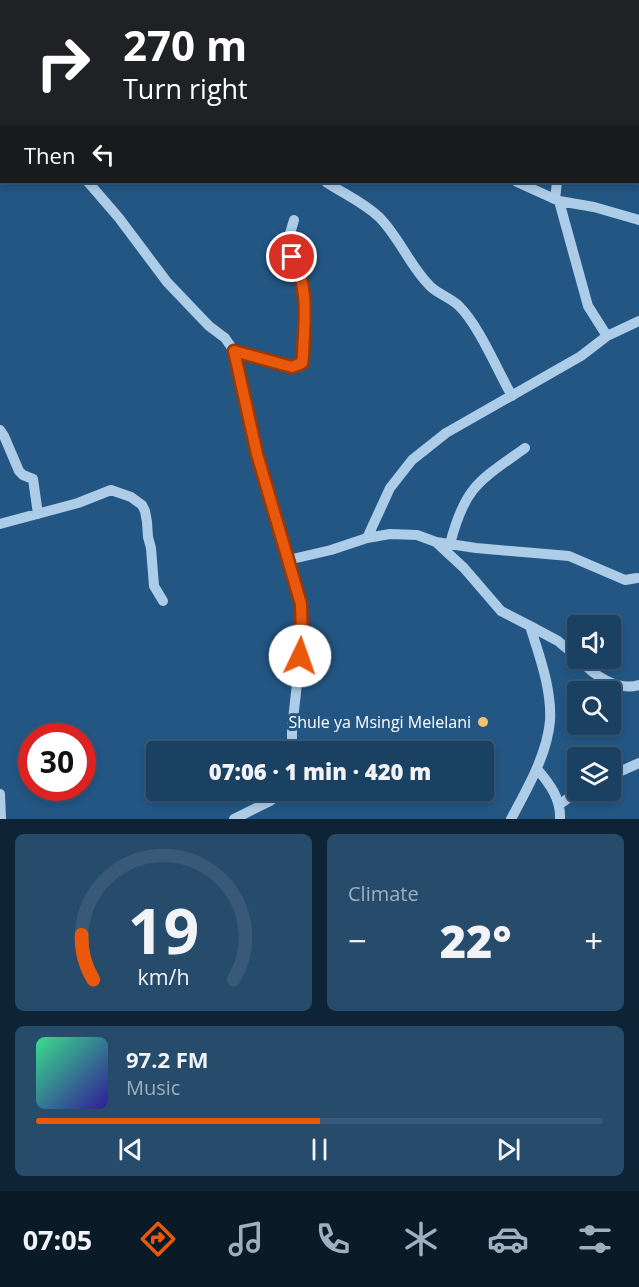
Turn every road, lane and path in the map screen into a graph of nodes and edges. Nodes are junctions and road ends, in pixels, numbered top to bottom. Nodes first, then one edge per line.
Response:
1 (89, 183) edge
2 (328, 183) edge
3 (519, 183) edge
4 (557, 183) edge
5 (557, 200) junction
6 (294, 220) dead end
7 (639, 220) edge
8 (639, 321) edge
9 (607, 336) junction
10 (234, 351) junction
11 (512, 396) junction
12 (0, 430) edge
13 (525, 448) dead end
14 (38, 514) junction
15 (0, 524) edge
16 (367, 538) junction
17 (436, 542) junction
18 (450, 544) junction
19 (288, 560) junction
20 (637, 578) dead end
21 (163, 601) dead end
22 (530, 626) junction
23 (567, 647) edge
24 (590, 669) edge
25 (639, 685) edge
26 (291, 741) edge
27 (639, 763) edge
28 (537, 769) junction
29 (621, 771) edge
30 (0, 794) edge
31 (567, 799) edge
32 (270, 801) edge
33 (560, 804) junction
34 (1, 819) edge
35 (234, 819) edge
36 (512, 819) edge
37 (560, 819) edge

1 - 10 street
2 - 11 street
3 - 5 street
4 - 5 street
5 - 7 street
5 - 9 street
6 - 10 street
8 - 9 street
9 - 11 street
10 - 19 street
11 - 16 street
12 - 14 street
13 - 18 street
14 - 15 street
14 - 21 street
16 - 17 street
16 - 19 street
17 - 18 street
17 - 22 street
18 - 20 street
19 - 26 street
22 - 23 street
22 - 28 street
24 - 25 street
27 - 29 street
28 - 33 street
28 - 36 street
30 - 34 street
31 - 33 street
32 - 35 street
33 - 37 street

